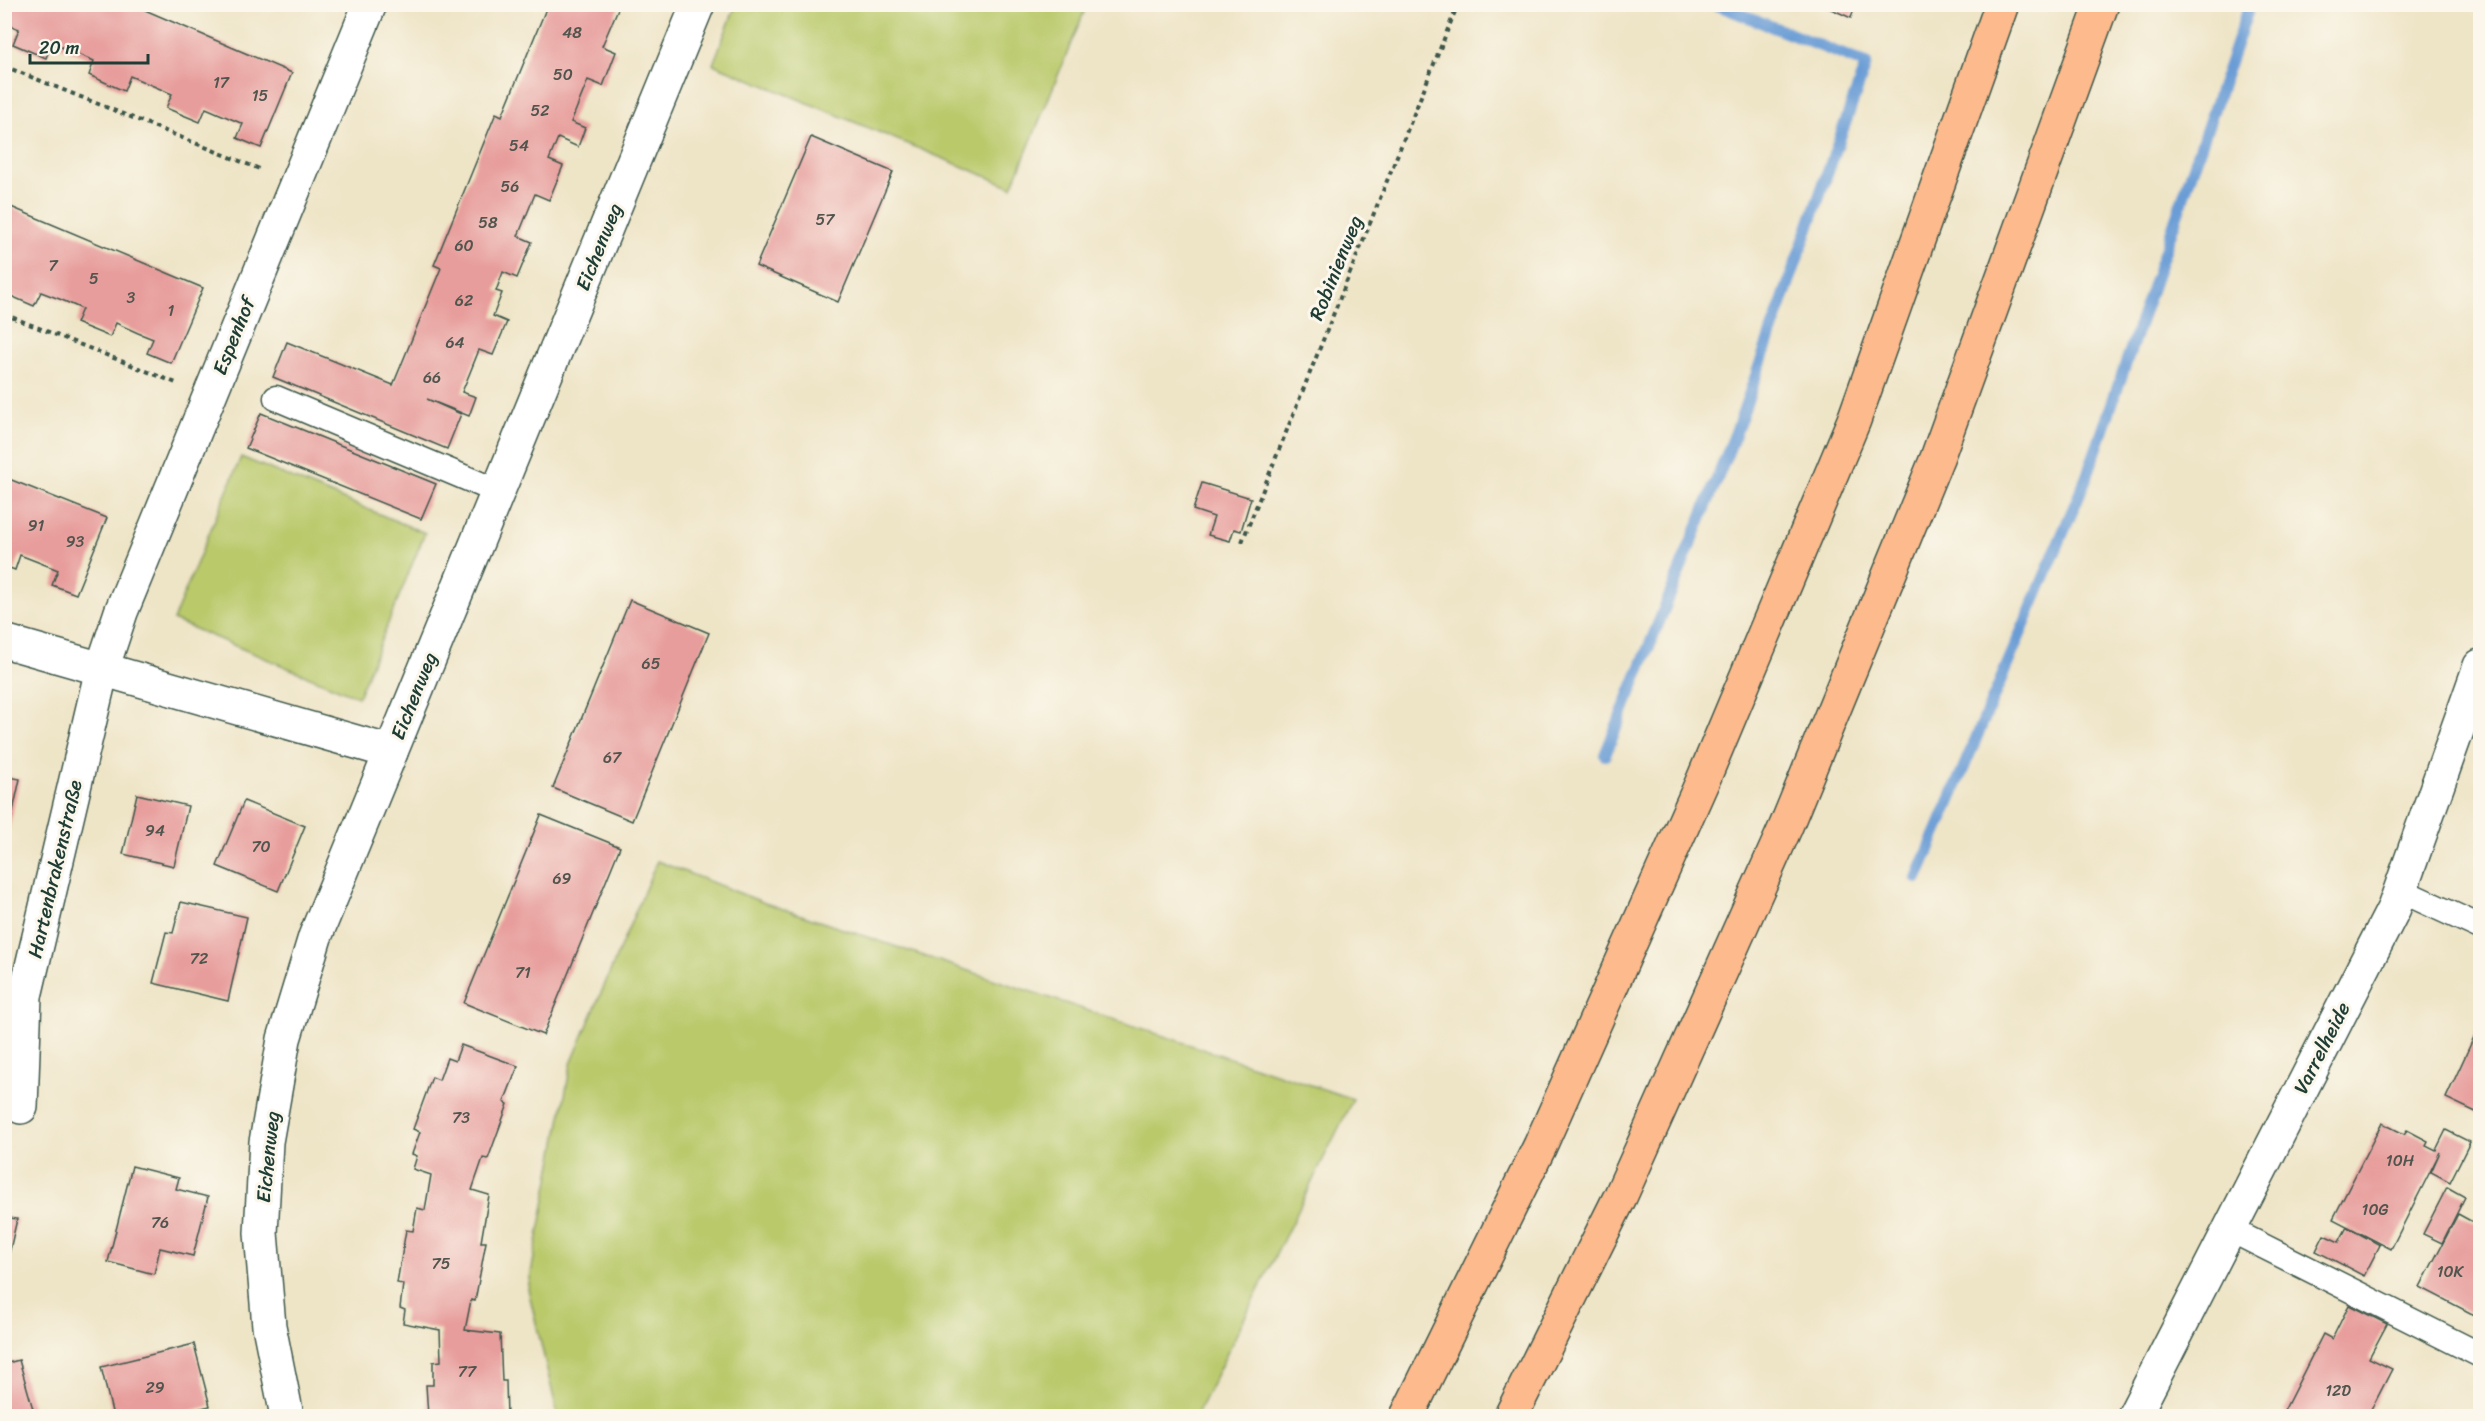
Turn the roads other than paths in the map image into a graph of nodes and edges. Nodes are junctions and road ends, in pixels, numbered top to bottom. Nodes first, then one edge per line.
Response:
1 (370, 4) edge
2 (698, 4) edge
3 (2002, 4) edge
4 (2102, 4) edge
5 (276, 398) dead end
6 (499, 492) junction
7 (4, 641) edge
8 (2481, 666) edge
9 (102, 669) junction
10 (391, 752) junction
11 (2402, 891) junction
12 (2481, 927) edge
13 (21, 1107) dead end
14 (2229, 1229) junction
15 (2481, 1355) edge
16 (287, 1416) edge
17 (1407, 1416) edge
18 (1511, 1416) edge
19 (2134, 1416) edge

1 - 9 street, Espenhof
2 - 6 street, Eichenweg
3 - 17 highway
4 - 18 highway
5 - 6 lane
6 - 10 street, Eichenweg
7 - 9 street
8 - 11 street, Varrelheide
9 - 10 street
9 - 13 street, Hartenbrakenstraße
10 - 16 street, Eichenweg
11 - 12 lane
11 - 14 street, Varrelheide
14 - 15 lane
14 - 19 street, Varrelheide

